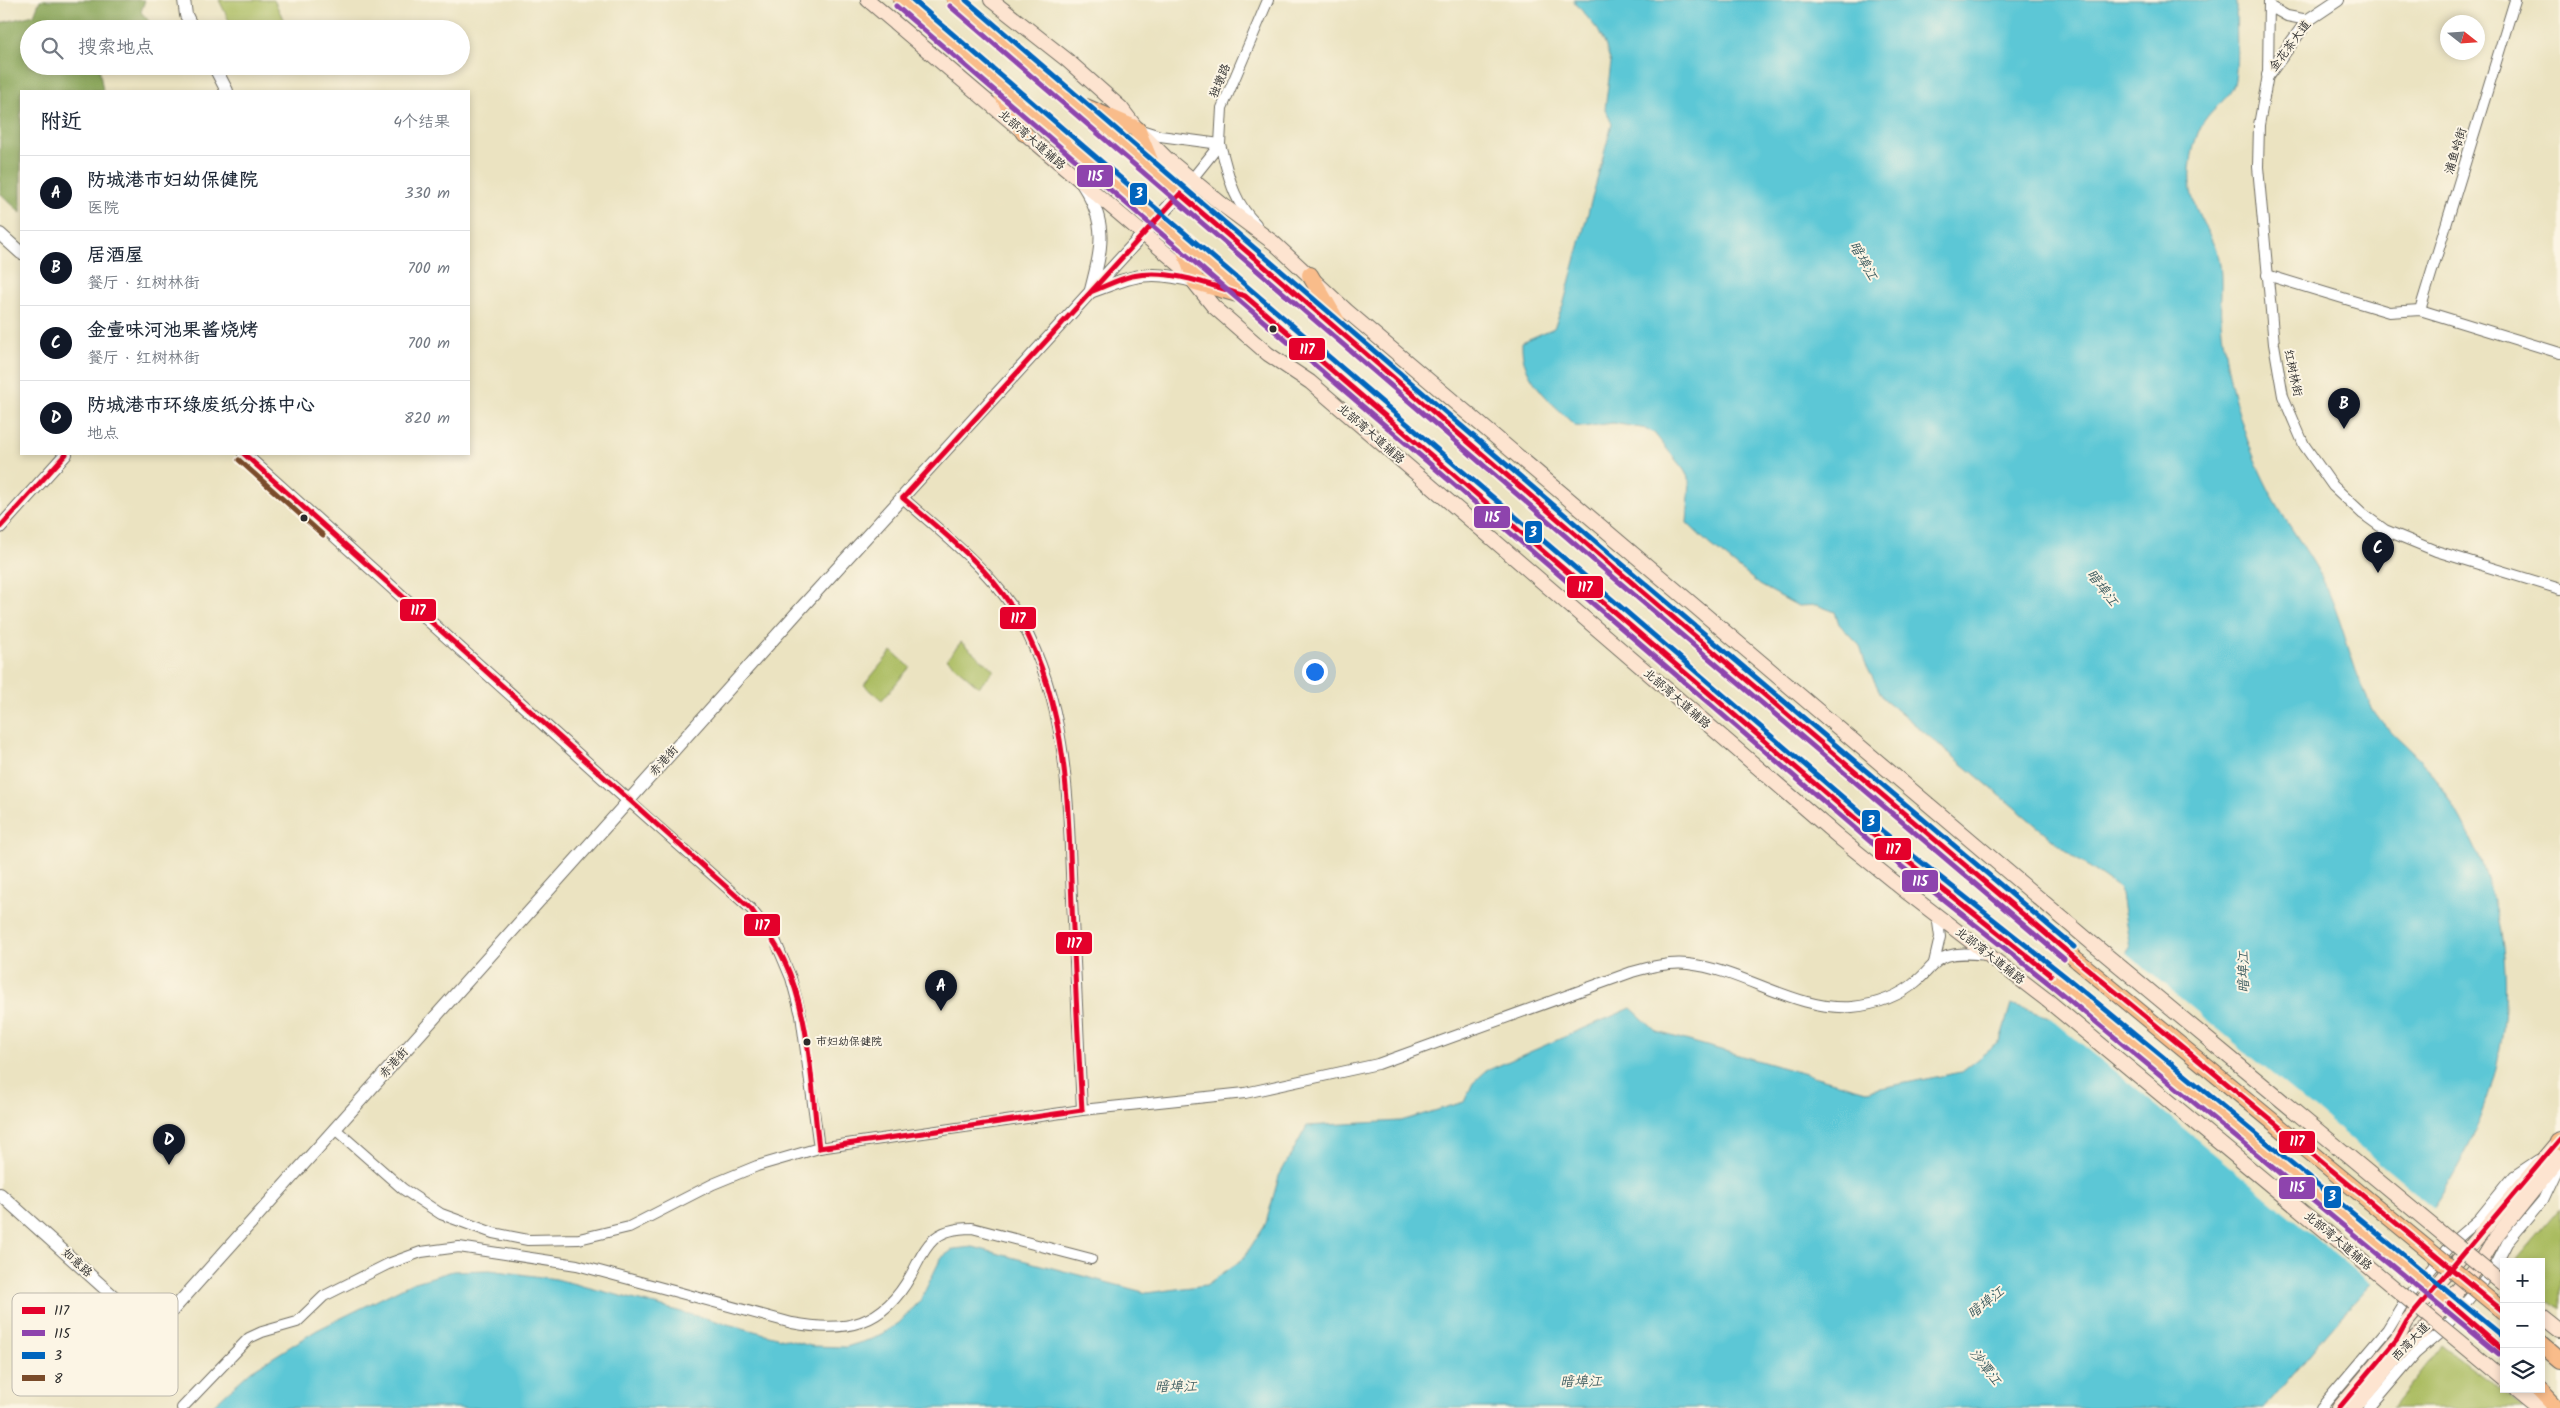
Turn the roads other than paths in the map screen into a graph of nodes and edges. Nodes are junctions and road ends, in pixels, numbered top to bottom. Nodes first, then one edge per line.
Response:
1 (184, 0) edge
2 (868, 0) edge
3 (901, 0) edge
4 (955, 0) edge
5 (991, 0) edge
6 (1268, 0) edge
7 (2338, 0) edge
8 (2515, 0) edge
9 (2269, 3) edge
10 (188, 20) edge
11 (2308, 20) junction
12 (219, 75) edge
13 (2268, 75) junction
14 (993, 79) junction
15 (226, 90) edge
16 (1072, 101) junction
17 (1137, 128) junction
18 (1024, 134) junction
19 (1220, 144) junction
20 (1155, 172) junction
21 (1192, 180) junction
22 (1082, 183) junction
23 (1180, 194) junction
24 (1157, 220) junction
25 (0, 234) edge
26 (1143, 236) junction
27 (1181, 241) junction
28 (1274, 243) junction
29 (20, 252) edge
30 (1310, 275) junction
31 (2267, 275) junction
32 (1196, 282) junction
33 (1091, 292) junction
34 (1246, 296) junction
35 (2420, 310) junction
36 (1346, 337) junction
37 (2560, 353) edge
38 (65, 455) edge
39 (245, 455) edge
40 (903, 498) junction
41 (0, 527) edge
42 (2560, 589) edge
43 (629, 801) junction
44 (1937, 915) junction
45 (1992, 956) junction
46 (1934, 963) junction
47 (1082, 1110) junction
48 (335, 1129) junction
49 (2557, 1147) edge
50 (818, 1148) junction
51 (2560, 1164) edge
52 (0, 1194) edge
53 (1090, 1258) dead end
54 (2500, 1282) edge
55 (110, 1293) edge
56 (178, 1304) edge
57 (2500, 1309) edge
58 (2545, 1318) edge
59 (2560, 1330) edge
60 (2545, 1340) edge
61 (2545, 1346) edge
62 (2502, 1348) edge
63 (2560, 1349) edge
64 (2560, 1359) edge
65 (2500, 1376) edge
66 (2545, 1382) edge
67 (2521, 1393) edge
68 (2543, 1393) edge
69 (2560, 1394) edge
70 (182, 1408) edge
71 (2321, 1408) edge
72 (2339, 1408) edge
73 (2354, 1408) edge
74 (2369, 1408) edge
75 (2539, 1408) edge
76 (2557, 1408) edge

1 - 10 street
2 - 18 main road, 北部湾大道辅路
3 - 14 highway
4 - 16 highway
5 - 17 main road
6 - 19 street, 独墩路
7 - 11 street, 金花茶大道
8 - 35 street, 浦鱼岭街
9 - 11 street
9 - 13 street, 红树林街
11 - 13 street, 金花茶大道
12 - 15 street
13 - 31 street, 红树林街
14 - 18 highway
14 - 24 highway
16 - 17 highway
16 - 20 highway
17 - 19 street
17 - 20 highway
17 - 21 main road
18 - 22 main road, 北部湾大道辅路
19 - 21 street
19 - 28 street, 独墩路
20 - 23 highway
21 - 23 street
21 - 28 main road
22 - 26 main road, 北部湾大道辅路
22 - 33 street
23 - 24 street, 赤港街
23 - 36 highway
24 - 26 street, 赤港街
24 - 27 highway
25 - 29 street
26 - 32 main road, 北部湾大道辅路
26 - 33 street, 赤港街
27 - 32 highway
27 - 34 highway
28 - 30 main road
30 - 36 highway
30 - 54 main road, bridge
31 - 35 street
31 - 42 street, 红树林街
32 - 33 street
32 - 34 highway
32 - 44 main road, 北部湾大道辅路
33 - 40 street, 赤港街
34 - 62 highway, bridge
35 - 37 street
36 - 57 highway, bridge
38 - 41 street
39 - 43 street
40 - 43 street, 赤港街
40 - 47 street
43 - 48 street, 赤港街
43 - 50 street
44 - 45 main road, 北部湾大道辅路
44 - 46 street
45 - 46 street
45 - 65 main road, 北部湾大道辅路, bridge
46 - 47 street
47 - 50 street
48 - 50 street
48 - 56 street, 赤港街
49 - 71 street
49 - 72 main road, 西湾大道
49 - 73 main road, 西湾大道
51 - 74 street
52 - 55 street, 如意路
53 - 70 street
58 - 59 main road
60 - 63 highway
61 - 64 highway
66 - 69 highway
67 - 75 main road
68 - 76 highway

